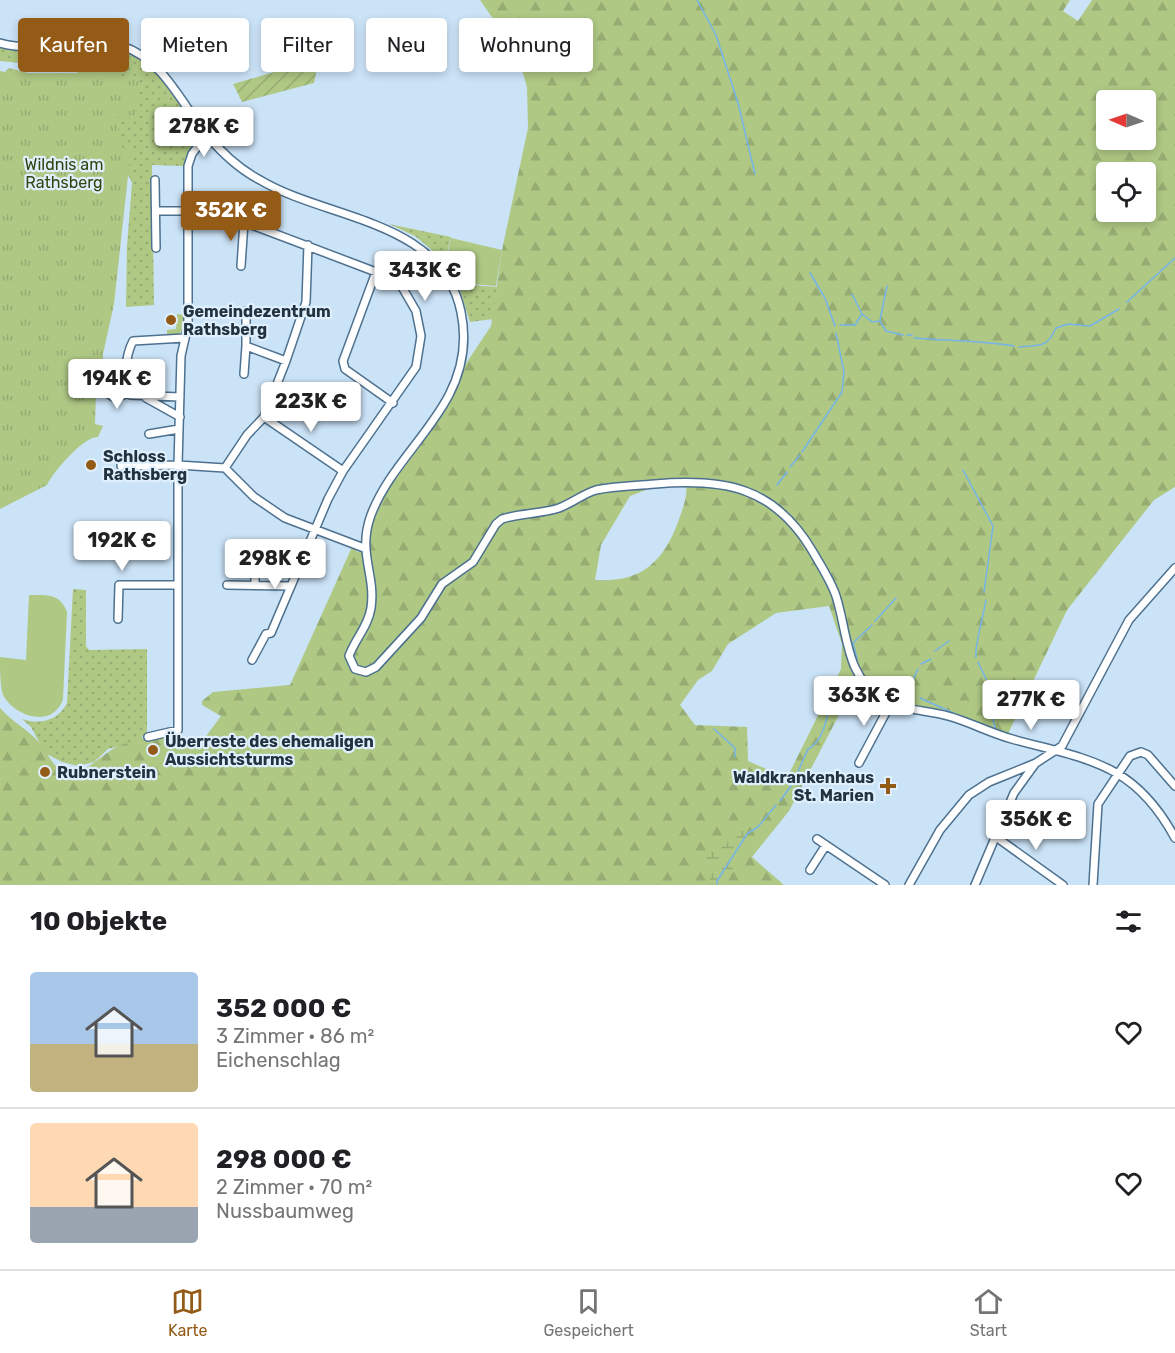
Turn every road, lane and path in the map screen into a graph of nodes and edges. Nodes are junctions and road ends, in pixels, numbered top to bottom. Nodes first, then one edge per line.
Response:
1 (0, 43) edge
2 (207, 135) junction
3 (155, 180) dead end
4 (156, 211) junction
5 (188, 214) junction
6 (244, 222) junction
7 (308, 244) junction
8 (156, 248) dead end
9 (241, 266) dead end
10 (376, 272) junction
11 (246, 311) dead end
12 (184, 338) junction
13 (246, 346) junction
14 (286, 361) junction
15 (244, 374) dead end
16 (128, 393) junction
17 (110, 395) dead end
18 (143, 397) junction
19 (180, 397) junction
20 (393, 403) junction
21 (180, 417) junction
22 (264, 417) junction
23 (179, 429) junction
24 (149, 434) dead end
25 (178, 465) junction
26 (121, 466) dead end
27 (225, 468) junction
28 (344, 471) junction
29 (314, 529) junction
30 (364, 548) junction
31 (255, 553) dead end
32 (1175, 568) edge
33 (178, 585) junction
34 (227, 585) dead end
35 (255, 585) junction
36 (291, 586) junction
37 (118, 619) dead end
38 (252, 660) dead end
39 (891, 703) junction
40 (148, 737) dead end
41 (1056, 751) junction
42 (859, 763) dead end
43 (1035, 763) junction
44 (1120, 773) junction
45 (1175, 786) edge
46 (996, 837) junction
47 (1175, 838) edge
48 (816, 839) dead end
49 (826, 844) junction
50 (810, 870) dead end
51 (885, 885) edge
52 (909, 885) edge
53 (975, 885) edge
54 (1063, 885) edge
55 (1093, 885) edge

1 - 2 street
2 - 5 street
2 - 30 street
3 - 4 street
4 - 5 street
4 - 8 street
5 - 6 street
5 - 12 street
6 - 7 street
6 - 9 street
7 - 10 street
7 - 14 street
10 - 20 street
10 - 20 street
11 - 13 street
12 - 16 street
12 - 19 street
13 - 14 street
13 - 15 street
14 - 22 street
16 - 17 street
16 - 18 street
18 - 19 street
18 - 21 street
19 - 21 street
20 - 28 street
21 - 23 street
22 - 27 street
22 - 28 street
23 - 24 street
23 - 25 street
25 - 26 street
25 - 27 street
25 - 33 street
27 - 29 street
28 - 29 street
29 - 30 street
29 - 36 street
30 - 39 street
31 - 35 street
32 - 41 street
33 - 37 street
33 - 40 street
34 - 35 street
35 - 36 street
36 - 38 street
39 - 41 street
39 - 42 street
41 - 43 street
41 - 44 street
43 - 46 street
43 - 52 street
44 - 45 street
44 - 47 street
44 - 55 street
46 - 53 street
46 - 54 street
48 - 49 street
49 - 50 street
49 - 51 street

